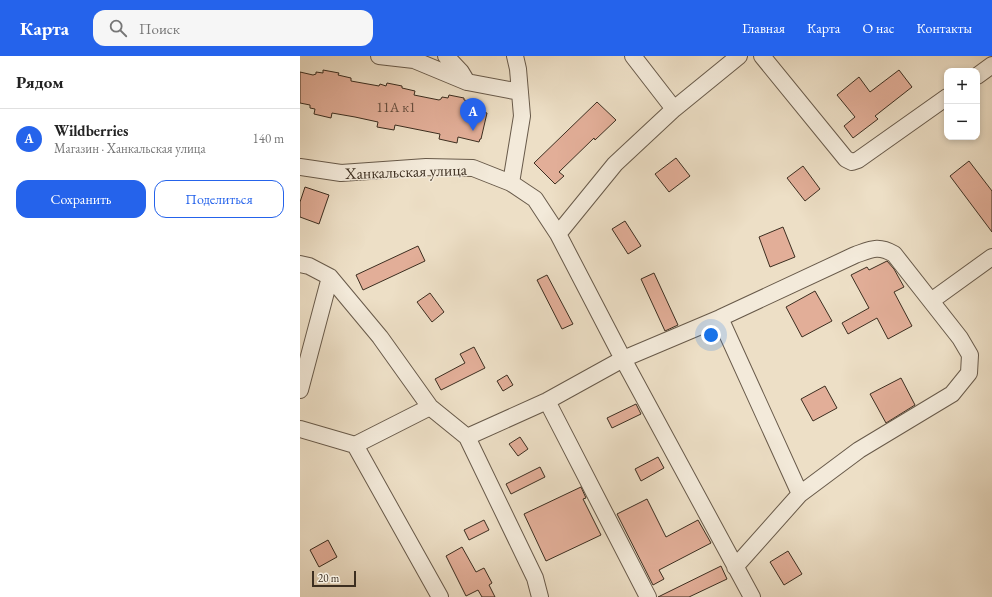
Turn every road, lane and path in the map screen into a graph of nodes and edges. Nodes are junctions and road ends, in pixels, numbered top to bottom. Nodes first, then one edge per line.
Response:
1 (386, 56) edge
2 (446, 56) edge
3 (515, 56) edge
4 (633, 56) edge
5 (739, 56) edge
6 (762, 56) edge
7 (992, 65) edge
8 (980, 74) edge
9 (467, 82) junction
10 (520, 92) junction
11 (944, 99) edge
12 (674, 109) junction
13 (300, 168) edge
14 (511, 182) junction
15 (558, 234) junction
16 (992, 257) edge
17 (300, 264) edge
18 (330, 277) junction
19 (931, 301) junction
20 (720, 318) junction
21 (623, 359) junction
22 (300, 390) edge
23 (547, 400) junction
24 (430, 407) junction
25 (300, 429) edge
26 (467, 437) junction
27 (355, 445) junction
28 (800, 494) junction
29 (736, 567) junction
30 (440, 597) edge
31 (540, 597) edge
32 (648, 597) edge
33 (752, 597) edge

1 - 9 street
2 - 9 street
3 - 10 street
4 - 12 street
5 - 12 street
6 - 11 street
7 - 8 street
9 - 10 street
10 - 14 street
12 - 15 street
13 - 14 street, Ханкальская улица
14 - 15 street, Ханкальская улица
15 - 21 street, Ханкальская улица
16 - 19 street
17 - 18 street
18 - 22 street
18 - 24 street
19 - 20 street
19 - 28 street
20 - 21 street
20 - 28 street
21 - 23 street
21 - 29 street, Ханкальская улица
23 - 26 street
23 - 32 street
24 - 26 street
24 - 27 street
25 - 27 street
26 - 31 street
27 - 30 street
28 - 29 street
29 - 33 street, Ханкальская улица

